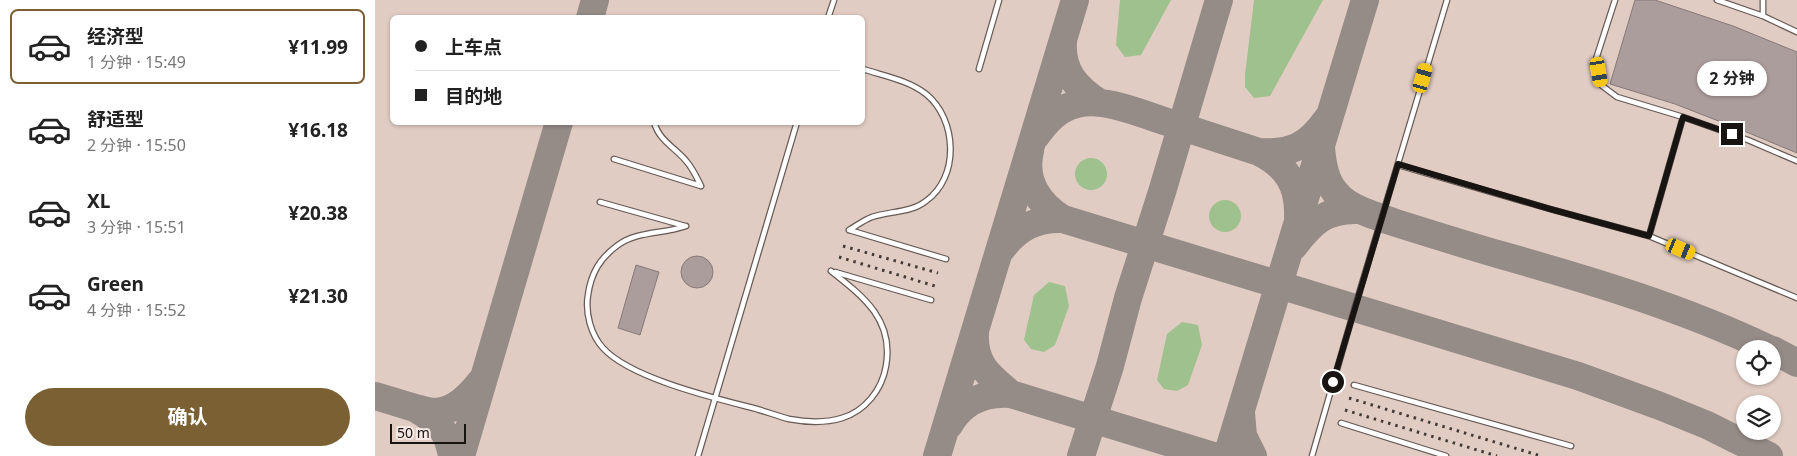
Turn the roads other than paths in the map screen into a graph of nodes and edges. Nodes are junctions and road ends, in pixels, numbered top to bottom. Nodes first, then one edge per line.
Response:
1 (834, 0) edge
2 (999, 0) edge
3 (1447, 0) edge
4 (1615, 0) edge
5 (1717, 0) edge
6 (1763, 0) edge
7 (829, 15) edge
8 (1763, 16) junction
9 (1797, 32) edge
10 (979, 69) dead end
11 (865, 70) edge
12 (1683, 117) junction
13 (655, 125) edge
14 (796, 125) edge
15 (614, 159) dead end
16 (1797, 161) edge
17 (1398, 164) junction
18 (600, 202) dead end
19 (1649, 236) junction
20 (946, 259) dead end
21 (1797, 298) edge
22 (931, 300) dead end
23 (1354, 384) dead end
24 (715, 398) junction
25 (1341, 423) dead end
26 (1571, 446) dead end
27 (698, 456) edge
28 (1312, 456) edge
29 (1446, 456) edge

1 - 7 lane
2 - 10 lane
3 - 17 lane
4 - 12 lane
5 - 8 lane
6 - 8 lane
8 - 9 lane
11 - 20 lane
12 - 16 lane
12 - 19 lane
13 - 15 lane
14 - 24 lane
17 - 19 lane
17 - 28 lane
18 - 24 lane
19 - 21 lane
22 - 24 lane
23 - 26 lane
24 - 27 lane
25 - 29 lane

